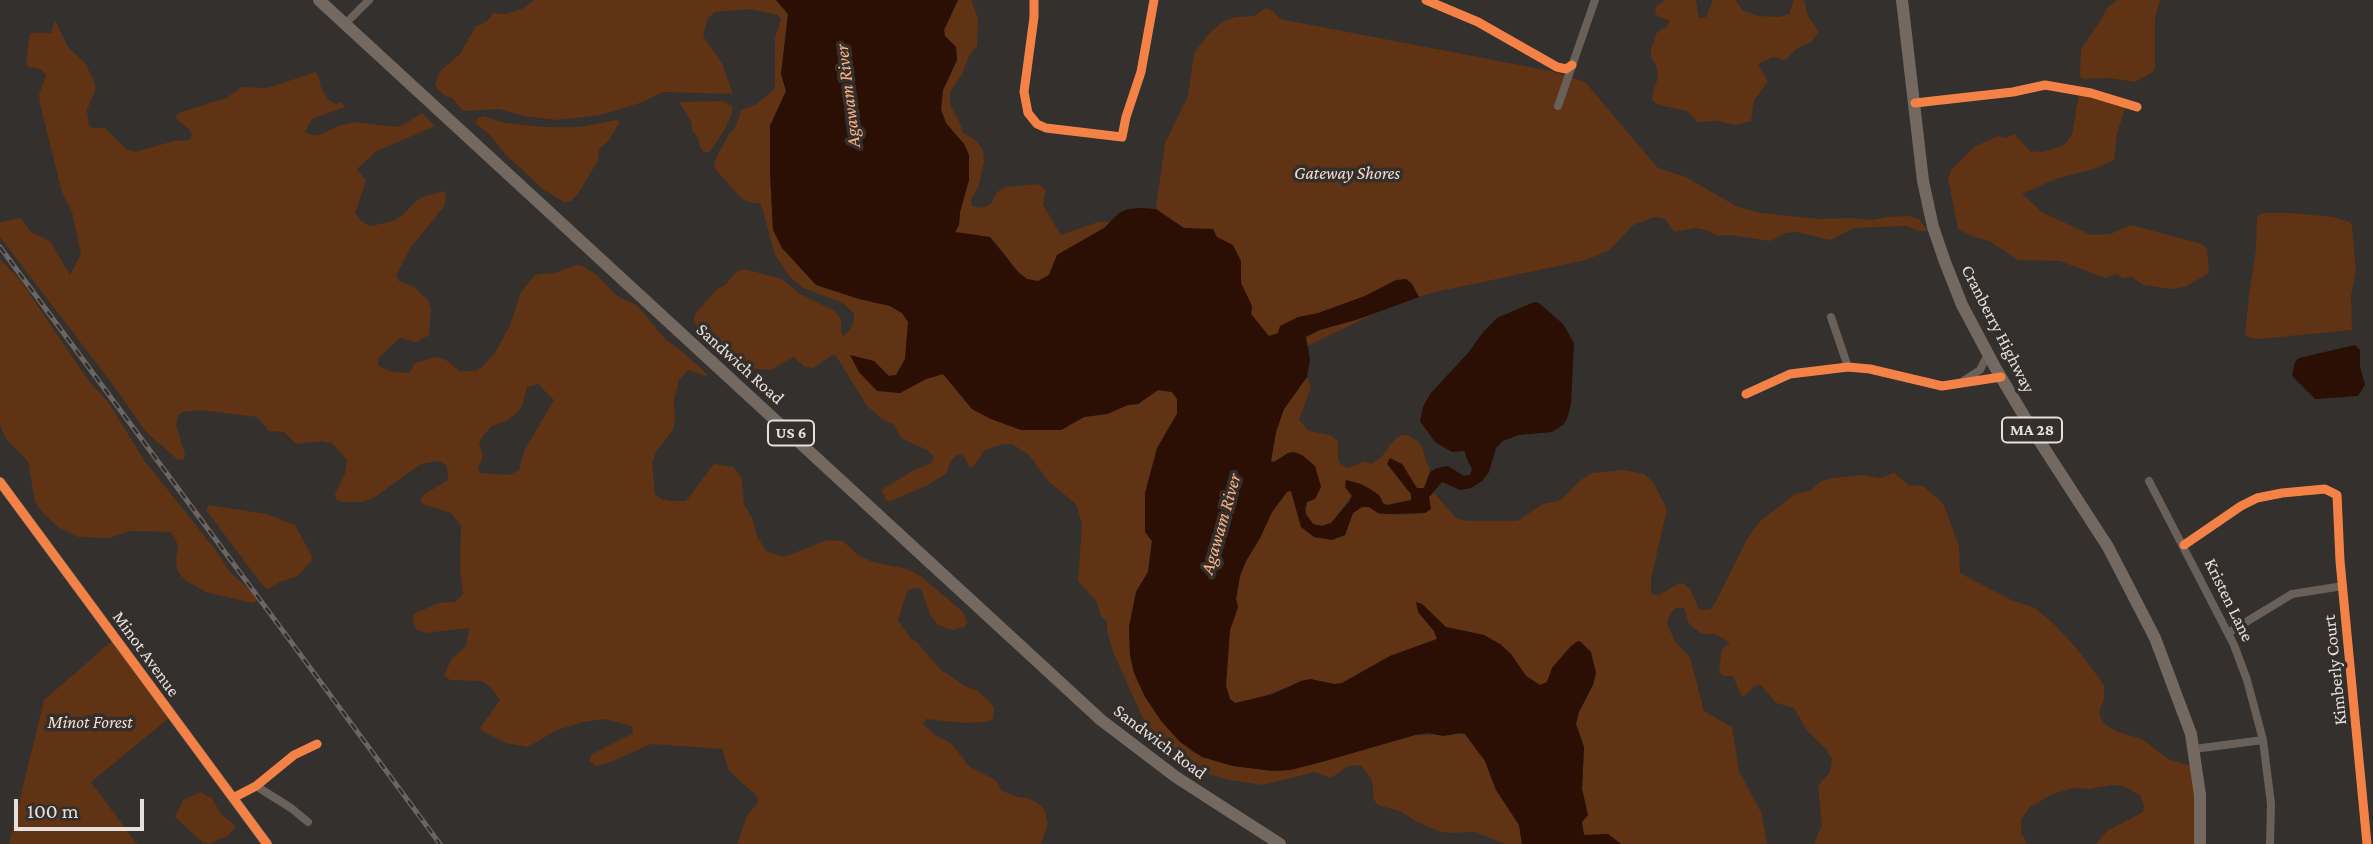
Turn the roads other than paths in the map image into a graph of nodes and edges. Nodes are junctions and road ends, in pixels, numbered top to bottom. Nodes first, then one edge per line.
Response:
1 (319, 0) edge
2 (369, 0) edge
3 (1034, 0) edge
4 (1156, 0) edge
5 (1426, 0) edge
6 (1595, 0) edge
7 (1902, 0) edge
8 (345, 24) junction
9 (1572, 65) junction
10 (1915, 103) junction
11 (1558, 106) dead end
12 (2137, 107) dead end
13 (1831, 317) dead end
14 (1987, 354) junction
15 (1848, 367) junction
16 (2001, 377) junction
17 (1958, 384) junction
18 (1746, 394) dead end
19 (2149, 481) dead end
20 (0, 482) edge
21 (2184, 545) junction
22 (2343, 586) junction
23 (2228, 632) junction
24 (2263, 740) junction
25 (317, 744) dead end
26 (2194, 749) junction
27 (256, 786) junction
28 (233, 798) junction
29 (308, 822) dead end
30 (267, 844) edge
31 (1280, 844) edge
32 (2200, 844) edge
33 (2270, 844) edge
34 (2367, 844) edge

1 - 8 main road, Sandwich Road / US 6
2 - 8 street
3 - 4 street
5 - 9 street
6 - 9 street
7 - 10 main road, Cranberry Highway / MA 28
8 - 31 main road, Sandwich Road / US 6
9 - 11 street
10 - 12 street
10 - 14 main road, Cranberry Highway / MA 28
13 - 15 street
14 - 16 main road, Cranberry Highway / MA 28
14 - 17 street
15 - 17 street
15 - 18 street
16 - 17 street
16 - 26 main road, Cranberry Highway / MA 28
19 - 21 street, Kristen Lane
20 - 28 main road, Minot Avenue
21 - 22 street, Kimberly Court
21 - 23 street, Kristen Lane
22 - 23 street
22 - 34 street, Kimberly Court
23 - 24 street, Kristen Lane
24 - 26 street
24 - 33 street, Kristen Lane
25 - 27 street
26 - 32 main road, Cranberry Highway / MA 28
27 - 28 street
27 - 29 street
28 - 30 main road, Minot Avenue

